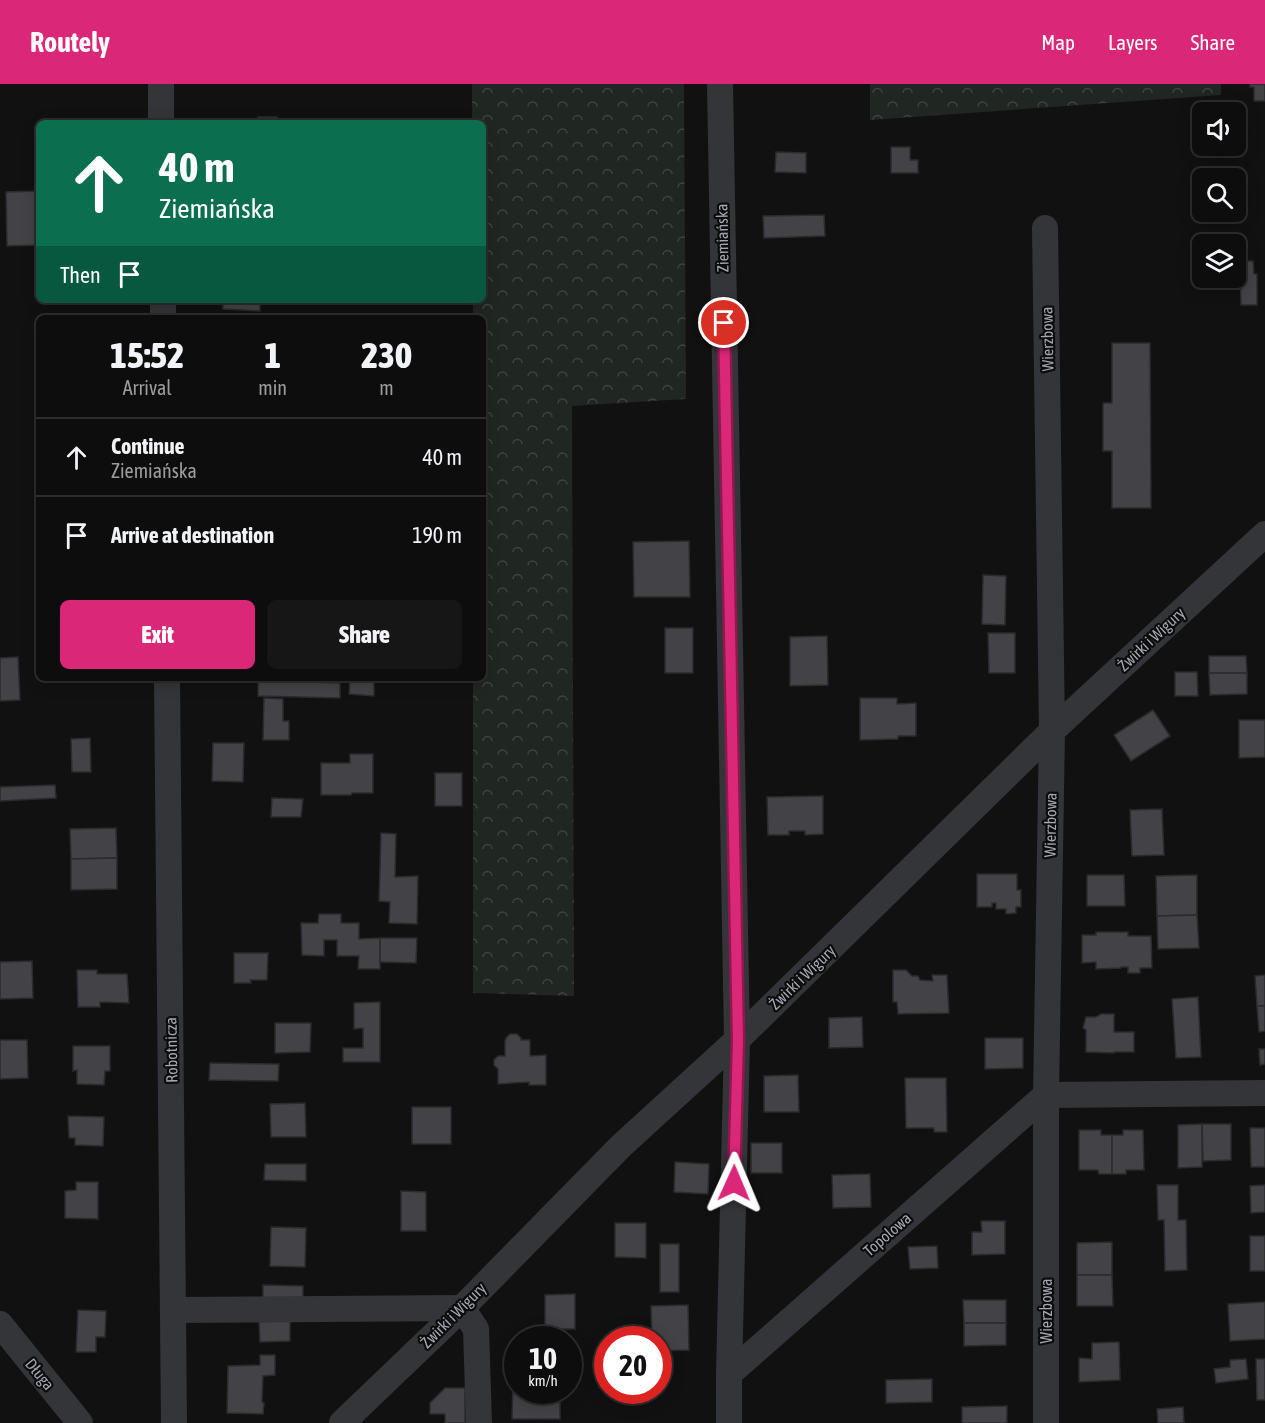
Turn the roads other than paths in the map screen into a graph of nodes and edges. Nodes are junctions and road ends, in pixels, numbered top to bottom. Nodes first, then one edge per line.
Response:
1 (161, 84) edge
2 (720, 84) edge
3 (161, 120) edge
4 (1046, 228) dead end
5 (1265, 534) edge
6 (167, 681) edge
7 (1052, 731) junction
8 (738, 1040) junction
9 (1265, 1093) edge
10 (1046, 1095) junction
11 (462, 1308) junction
12 (174, 1310) junction
13 (0, 1324) edge
14 (729, 1374) junction
15 (80, 1423) edge
16 (174, 1423) edge
17 (342, 1423) edge
18 (479, 1423) edge
19 (729, 1423) edge
20 (1046, 1423) edge

1 - 3 street
2 - 8 street, Ziemiańska
4 - 7 street, Wierzbowa
5 - 7 street, Żwirki i Wigury
6 - 12 street, Robotnicza
7 - 8 street, Żwirki i Wigury
7 - 10 street, Wierzbowa
8 - 11 street, Żwirki i Wigury
8 - 14 street
9 - 10 street
10 - 14 street, Topolowa
10 - 20 street, Wierzbowa
11 - 12 street
11 - 17 street, Żwirki i Wigury
11 - 18 street
12 - 16 street, Robotnicza
13 - 15 street, Długa
14 - 19 street

